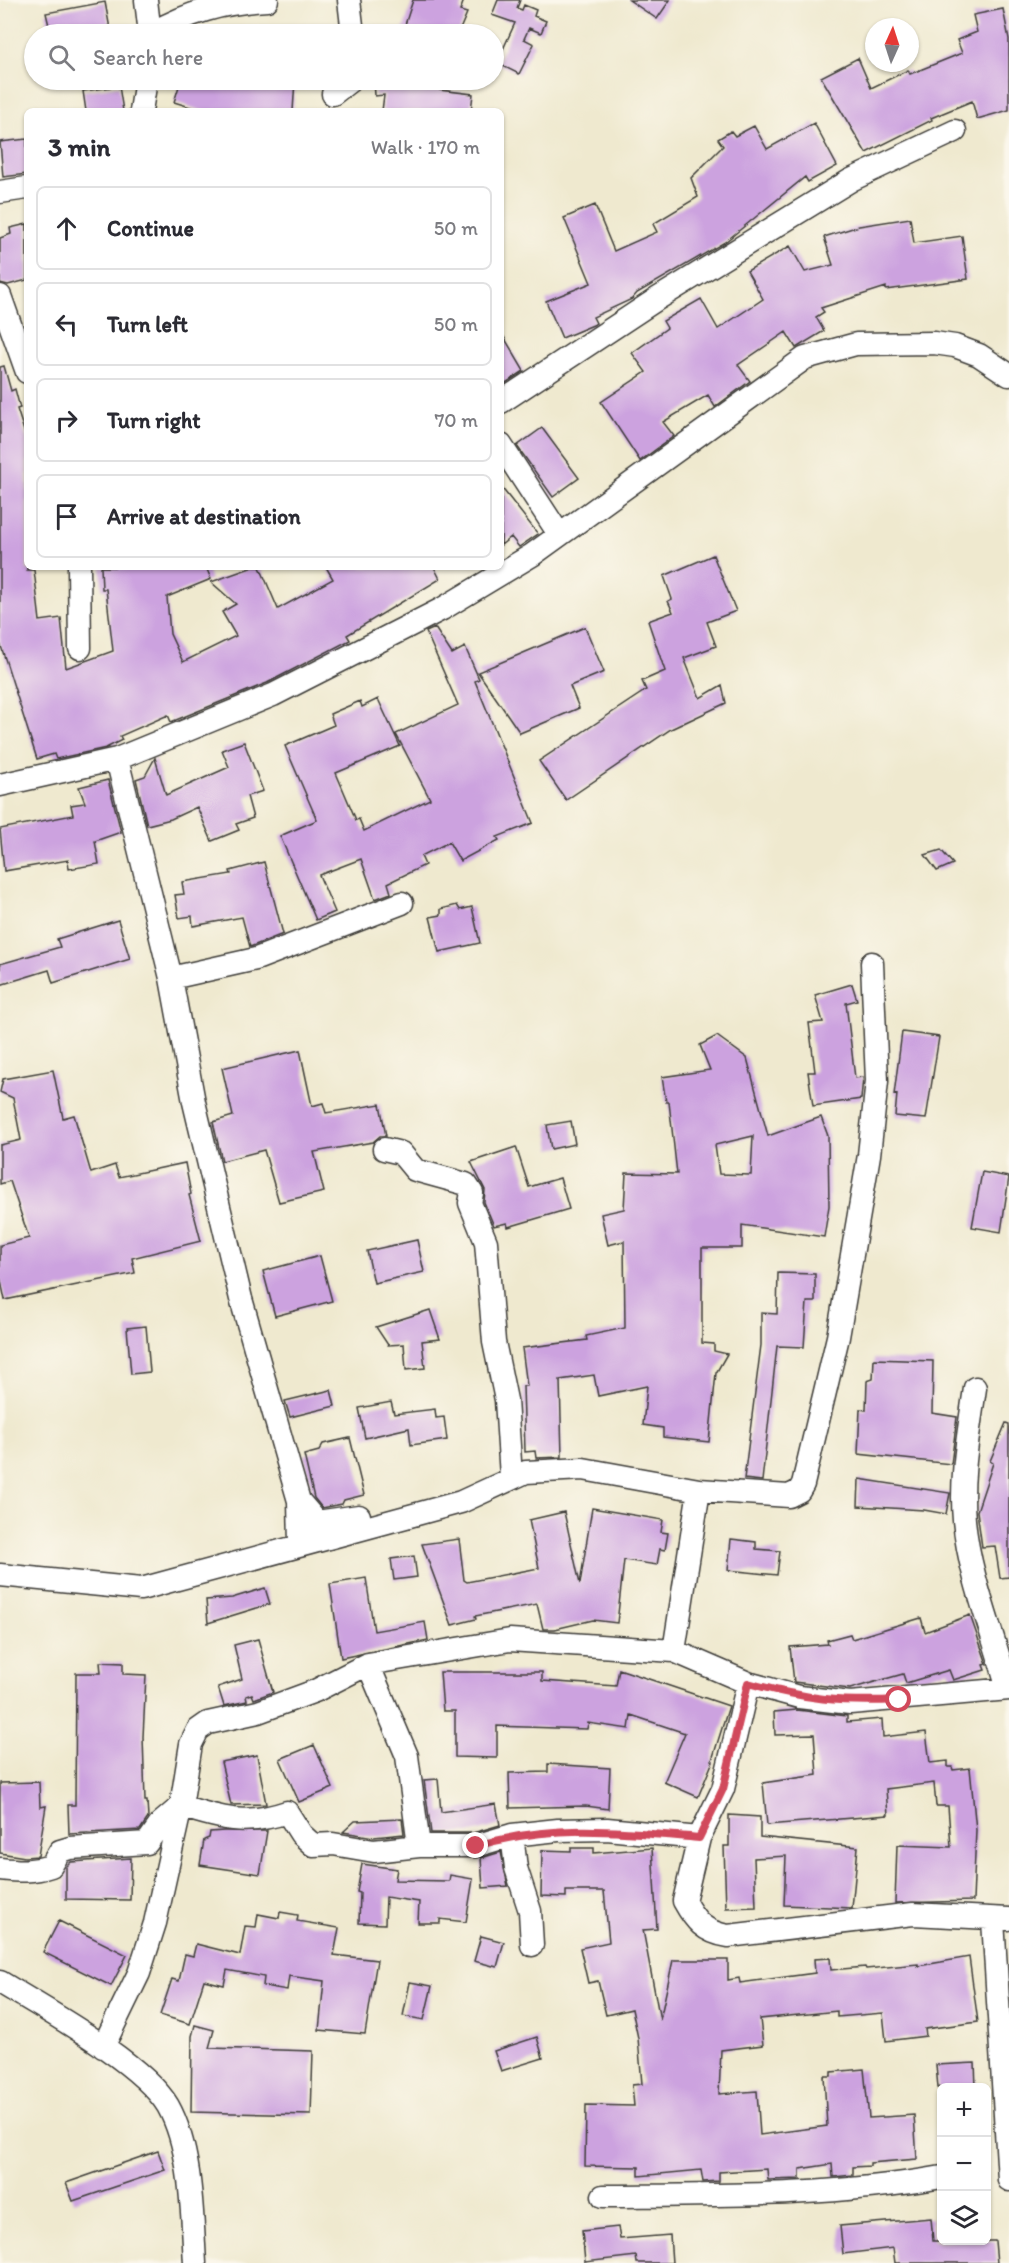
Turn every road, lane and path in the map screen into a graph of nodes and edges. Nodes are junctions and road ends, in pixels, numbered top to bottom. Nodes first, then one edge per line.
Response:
1 (146, 0) edge
2 (267, 0) edge
3 (349, 0) edge
4 (149, 24) edge
5 (168, 24) edge
6 (352, 24) edge
7 (144, 90) edge
8 (338, 90) edge
9 (333, 94) dead end
10 (141, 108) edge
11 (955, 131) dead end
12 (24, 188) edge
13 (0, 192) edge
14 (0, 296) edge
15 (24, 364) edge
16 (1008, 373) edge
17 (504, 400) edge
18 (504, 450) edge
19 (559, 534) junction
20 (80, 570) edge
21 (80, 648) dead end
22 (117, 759) junction
23 (0, 785) edge
24 (402, 903) dead end
25 (872, 963) dead end
26 (171, 978) junction
27 (384, 1149) dead end
28 (975, 1388) dead end
29 (511, 1478) junction
30 (699, 1490) junction
31 (299, 1501) junction
32 (461, 1502) junction
33 (300, 1545) junction
34 (0, 1575) edge
35 (674, 1651) junction
36 (368, 1664) junction
37 (748, 1683) junction
38 (1008, 1689) edge
39 (181, 1806) junction
40 (512, 1835) junction
41 (699, 1838) junction
42 (419, 1846) junction
43 (0, 1869) edge
44 (1001, 1920) edge
45 (532, 1945) dead end
46 (0, 1982) edge
47 (103, 2047) junction
48 (1001, 2171) edge
49 (937, 2177) edge
50 (603, 2196) dead end
51 (195, 2263) edge

1 - 4 street
2 - 5 street
3 - 6 street
7 - 10 street
8 - 9 street
11 - 17 street
12 - 13 street
14 - 15 street
16 - 19 street
18 - 19 street
19 - 22 street
20 - 21 street
22 - 23 street
22 - 26 street
24 - 26 street
25 - 30 street
26 - 31 street
27 - 29 street
28 - 38 street
29 - 30 street
29 - 32 street
30 - 35 street
31 - 32 street
31 - 33 street
32 - 33 street
33 - 34 street
35 - 36 street
35 - 37 street
36 - 39 street
36 - 42 street
37 - 38 street
37 - 41 street
39 - 42 street
39 - 43 street
39 - 47 street
40 - 41 street
40 - 42 street
40 - 45 street
41 - 44 street
44 - 48 street
46 - 47 street
47 - 51 street
49 - 50 street

